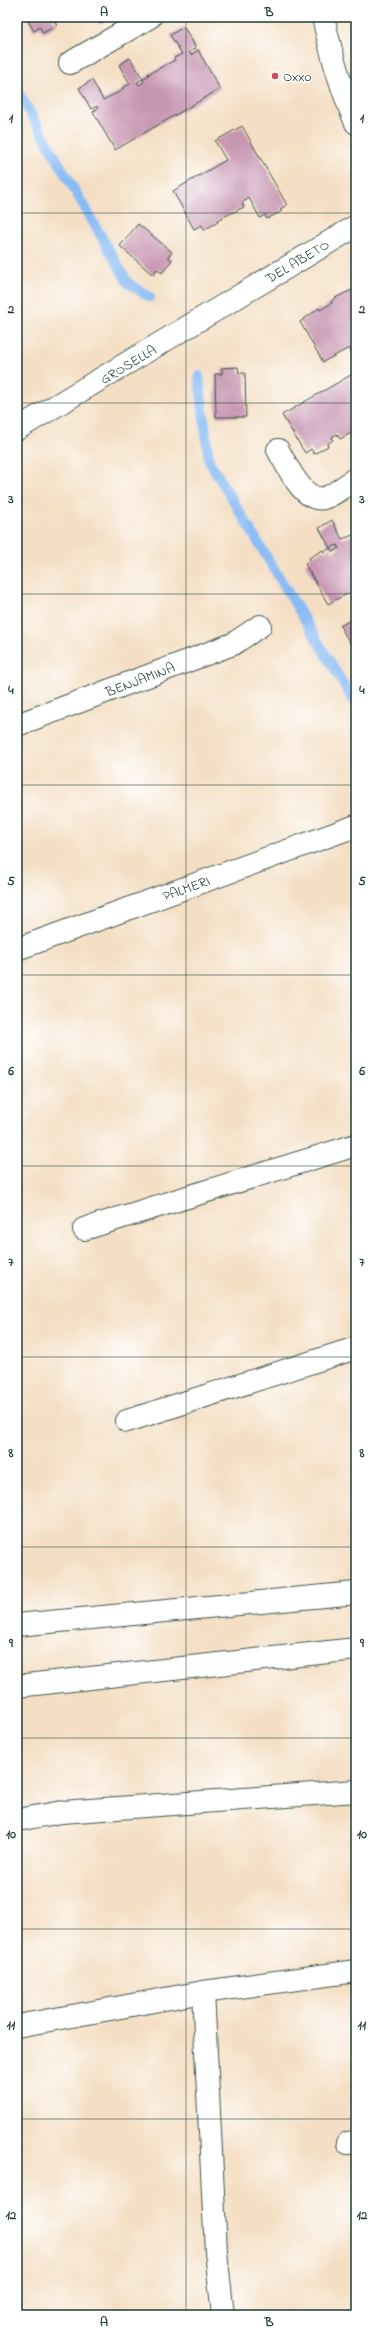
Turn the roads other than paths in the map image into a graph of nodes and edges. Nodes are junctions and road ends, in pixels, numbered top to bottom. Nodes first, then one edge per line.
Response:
1 (150, 17) edge
2 (323, 17) edge
3 (70, 63) dead end
4 (356, 123) edge
5 (356, 226) edge
6 (238, 297) joint
7 (17, 430) edge
8 (278, 450) dead end
9 (356, 478) edge
10 (260, 626) dead end
11 (17, 725) edge
12 (356, 826) edge
13 (17, 949) edge
14 (356, 1145) edge
15 (84, 1229) dead end
16 (356, 1348) edge
17 (126, 1421) dead end
18 (356, 1593) edge
19 (17, 1625) edge
20 (356, 1649) edge
21 (17, 1686) edge
22 (356, 1791) edge
23 (17, 1820) edge
24 (356, 1970) edge
25 (203, 1992) junction
26 (17, 2026) edge
27 (223, 2315) edge

1 - 3 street
2 - 4 street
5 - 6 street, DEL ABETO
6 - 7 street, GROSELLA
8 - 9 street
10 - 11 street, BENJAMINA
12 - 13 street, PALMERI
14 - 15 street
16 - 17 street
18 - 19 street
20 - 21 street
22 - 23 street
24 - 25 street
25 - 26 street
25 - 27 street

